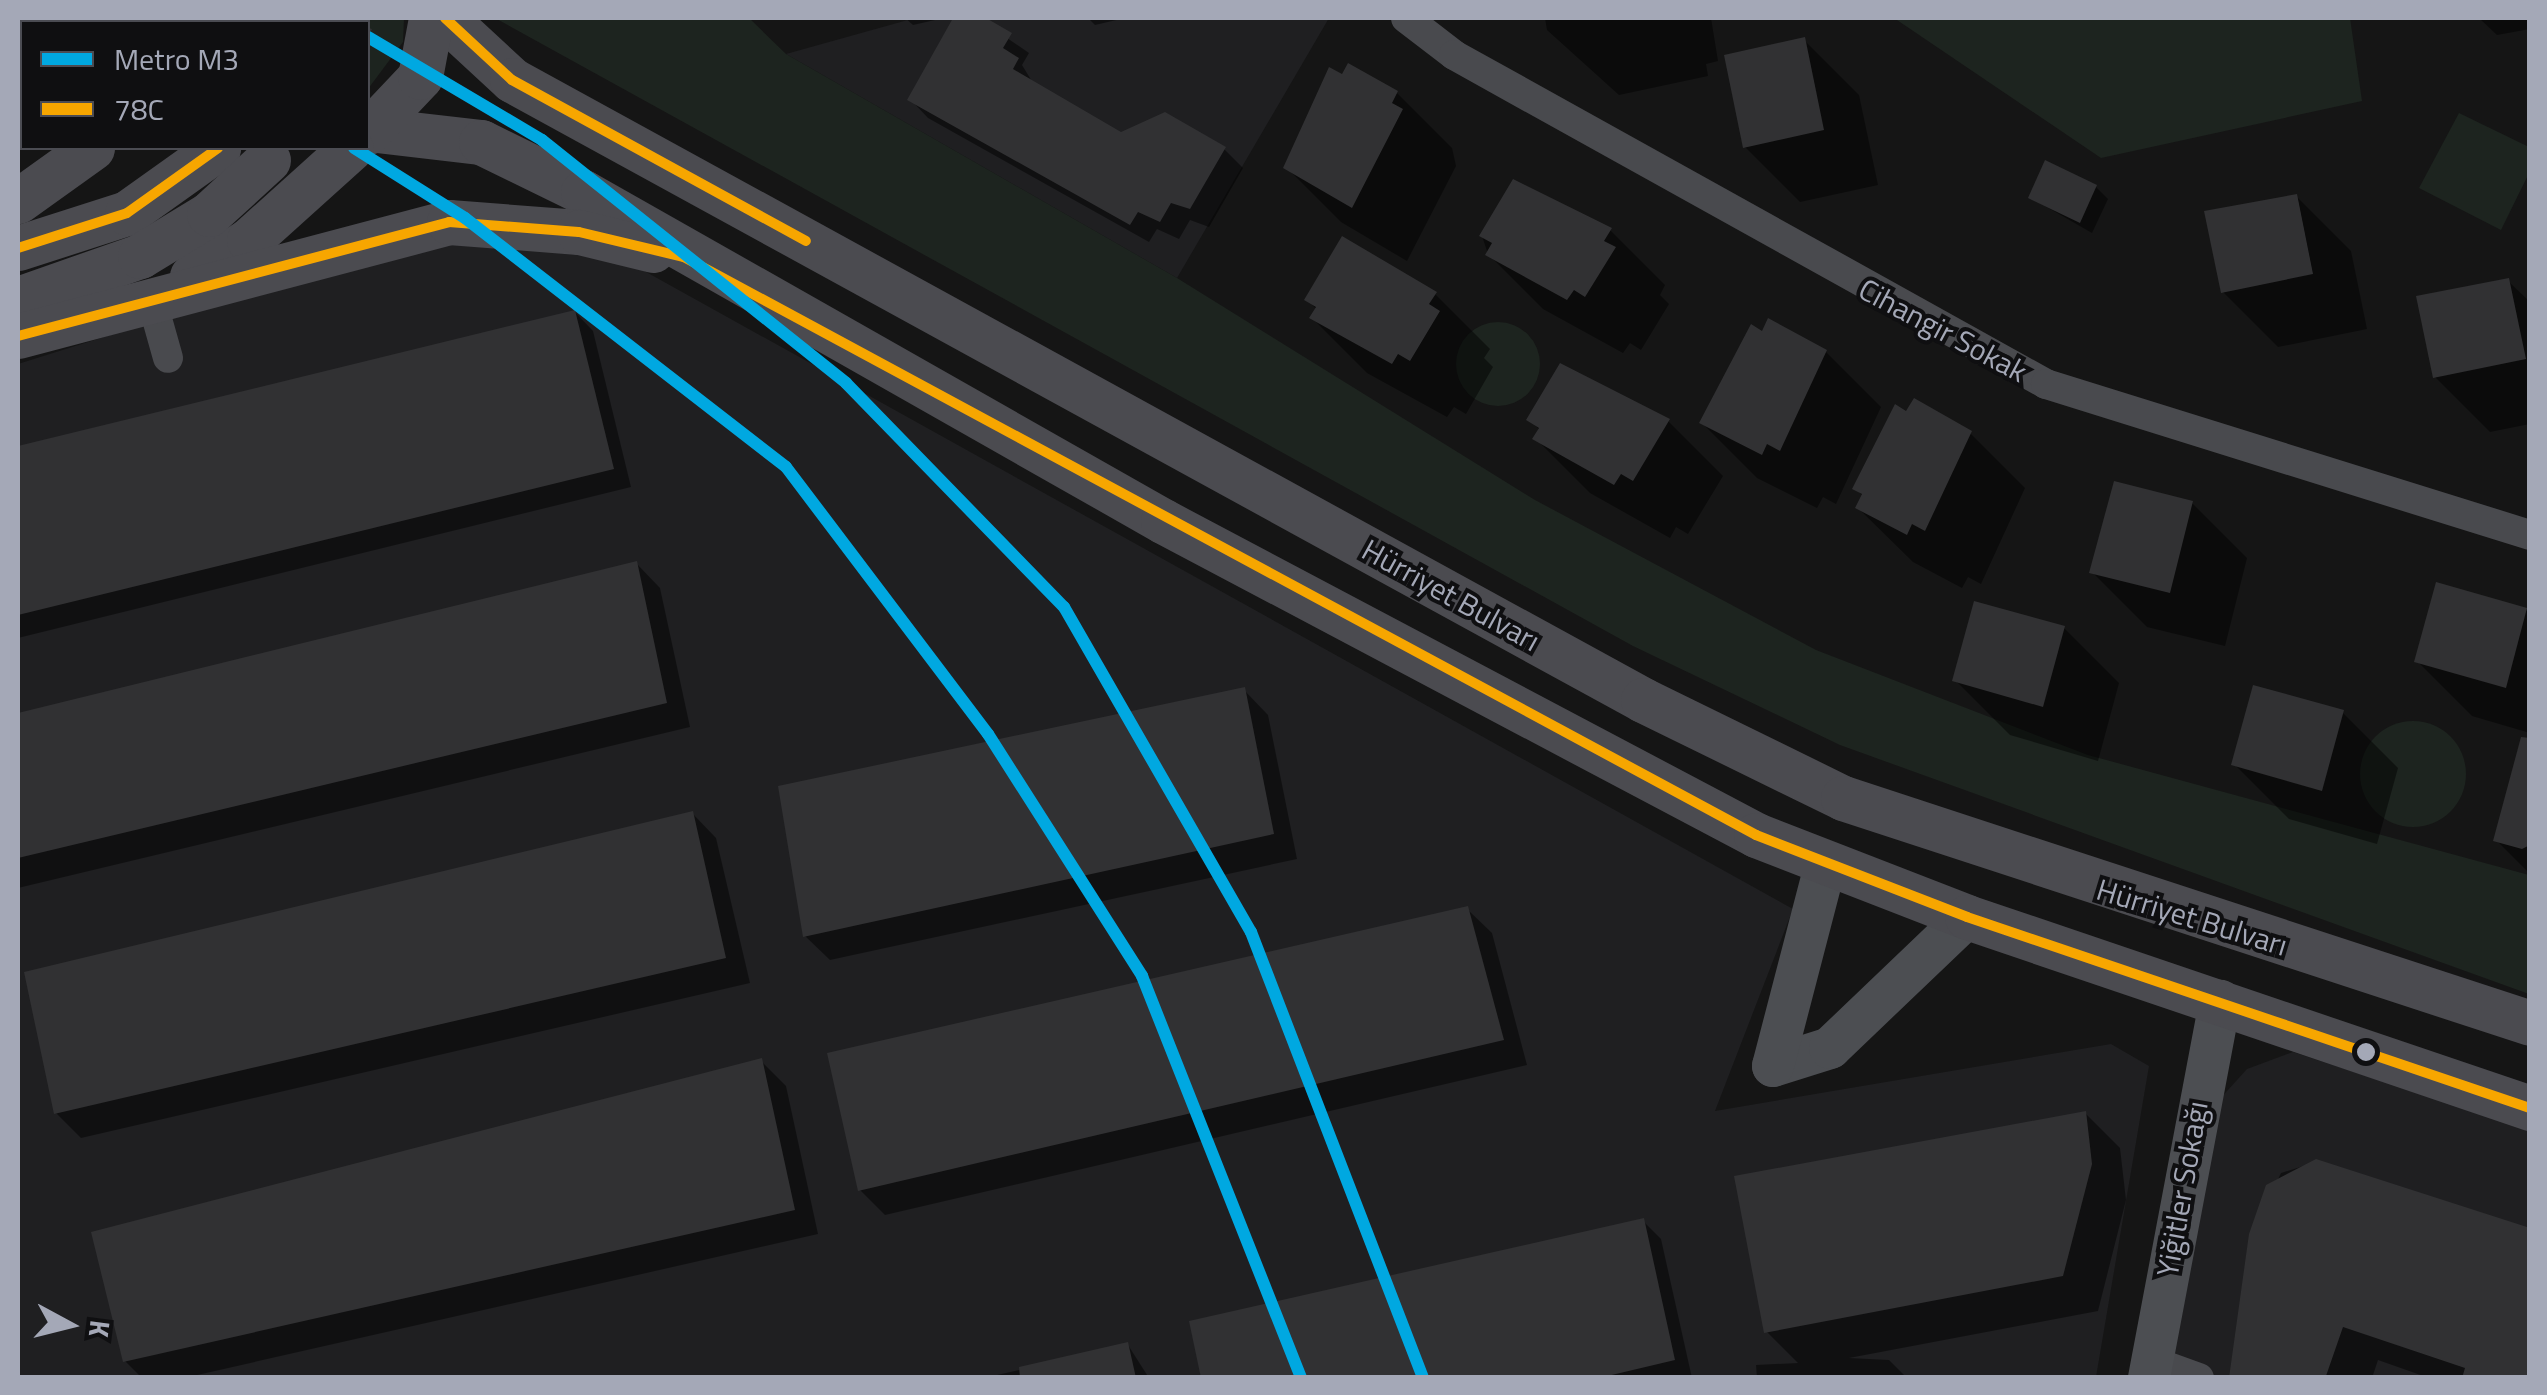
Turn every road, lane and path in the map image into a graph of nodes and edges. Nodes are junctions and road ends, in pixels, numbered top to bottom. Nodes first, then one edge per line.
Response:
1 (431, 18) edge
2 (445, 18) edge
3 (1406, 18) edge
4 (370, 129) edge
5 (370, 134) edge
6 (89, 150) edge
7 (215, 150) edge
8 (347, 150) edge
9 (268, 160) dead end
10 (18, 201) edge
11 (18, 248) edge
12 (684, 257) junction
13 (18, 298) edge
14 (152, 300) junction
15 (18, 336) edge
16 (168, 358) dead end
17 (2530, 536) edge
18 (1826, 862) junction
19 (1967, 918) junction
20 (2220, 1002) junction
21 (2530, 1023) edge
22 (2530, 1108) edge
23 (2150, 1369) edge
24 (2199, 1378) edge

1 - 4 main road
2 - 21 main road, Hürriyet Bulvarı
3 - 17 street, Cihangir Sokak
5 - 12 main road
6 - 10 main road
7 - 11 main road
8 - 14 main road
9 - 13 main road
12 - 14 main road
12 - 18 main road
14 - 15 main road
14 - 16 street
18 - 19 main road
18 - 19 street
19 - 20 main road
20 - 22 main road
20 - 23 street, Yiğitler Sokağı
23 - 24 street

